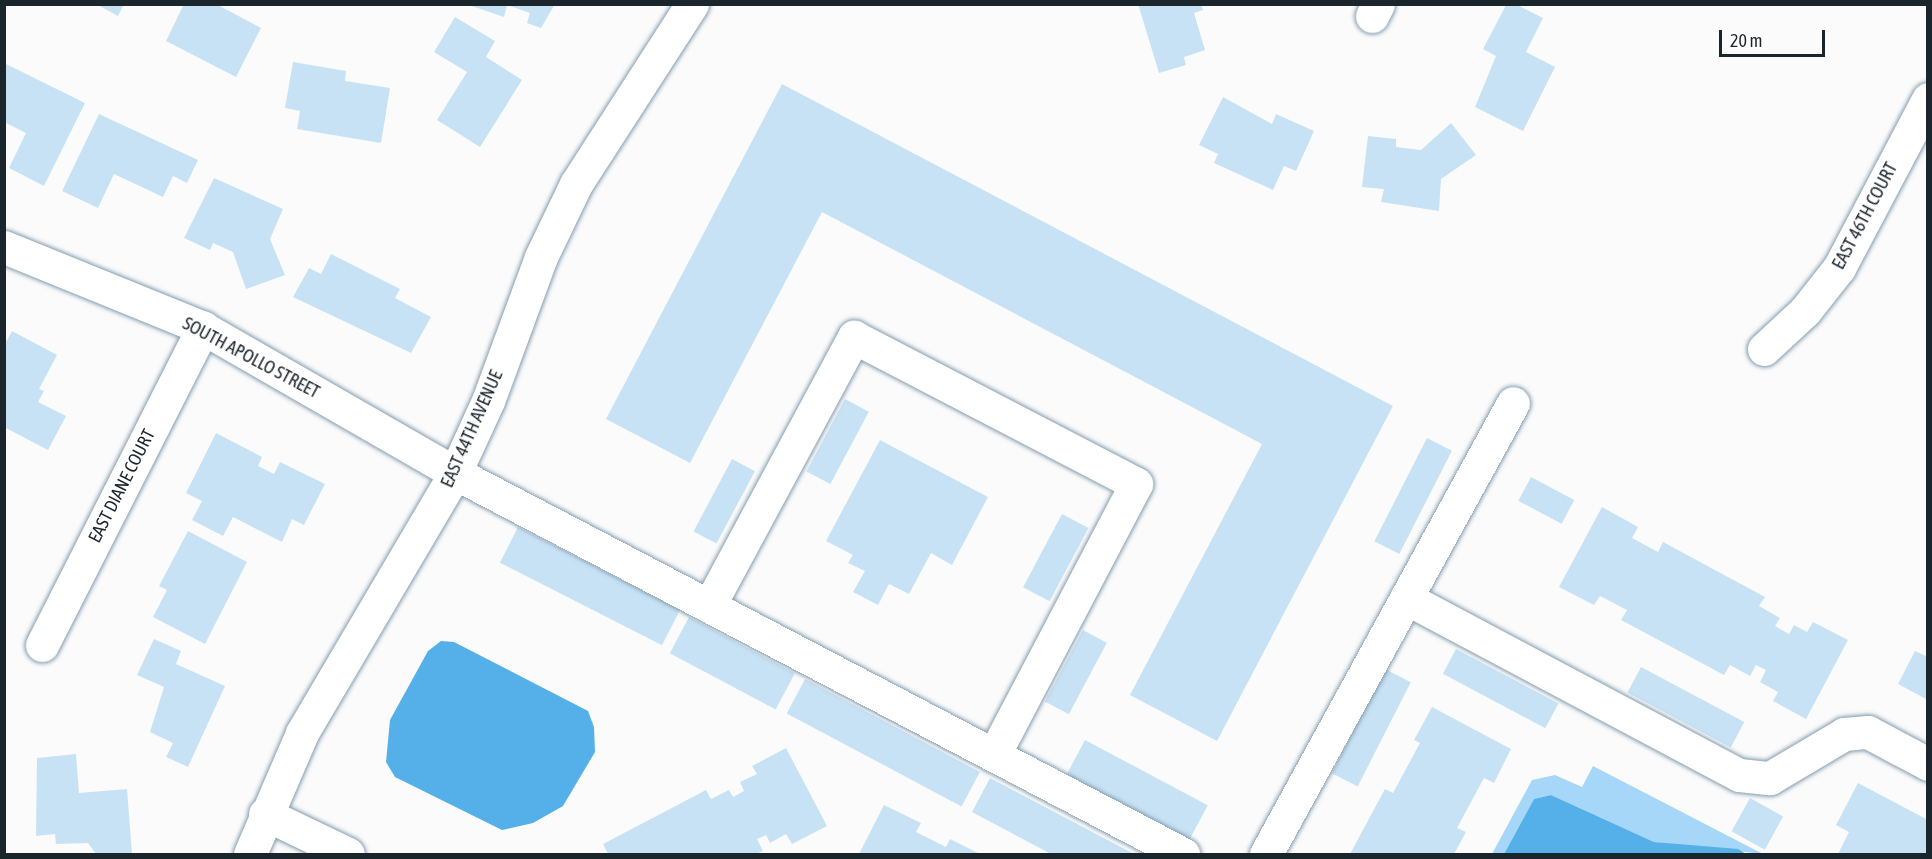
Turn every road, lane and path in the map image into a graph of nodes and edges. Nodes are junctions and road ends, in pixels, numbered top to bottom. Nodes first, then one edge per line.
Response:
1 (692, 4) edge
2 (1928, 99) edge
3 (4, 246) edge
4 (203, 328) junction
5 (1764, 349) dead end
6 (1513, 403) dead end
7 (455, 473) junction
8 (1406, 598) junction
9 (709, 606) junction
10 (42, 645) dead end
11 (994, 755) junction
12 (1928, 764) edge
13 (265, 814) junction
14 (249, 855) edge
15 (348, 855) edge
16 (1183, 855) edge
17 (1266, 855) edge

1 - 7 street, EAST 44TH AVENUE
2 - 5 street, EAST 46TH COURT
3 - 4 street, SOUTH APOLLO STREET
4 - 7 street, SOUTH APOLLO STREET
4 - 10 street, EAST DIANE COURT
6 - 8 street
7 - 9 street, SOUTH APOLLO STREET
7 - 13 street, EAST 44TH AVENUE
8 - 12 street
8 - 17 street
9 - 11 street, SOUTH APOLLO STREET
9 - 11 street
11 - 16 street, SOUTH APOLLO STREET
13 - 14 street, EAST 44TH AVENUE
13 - 15 street

